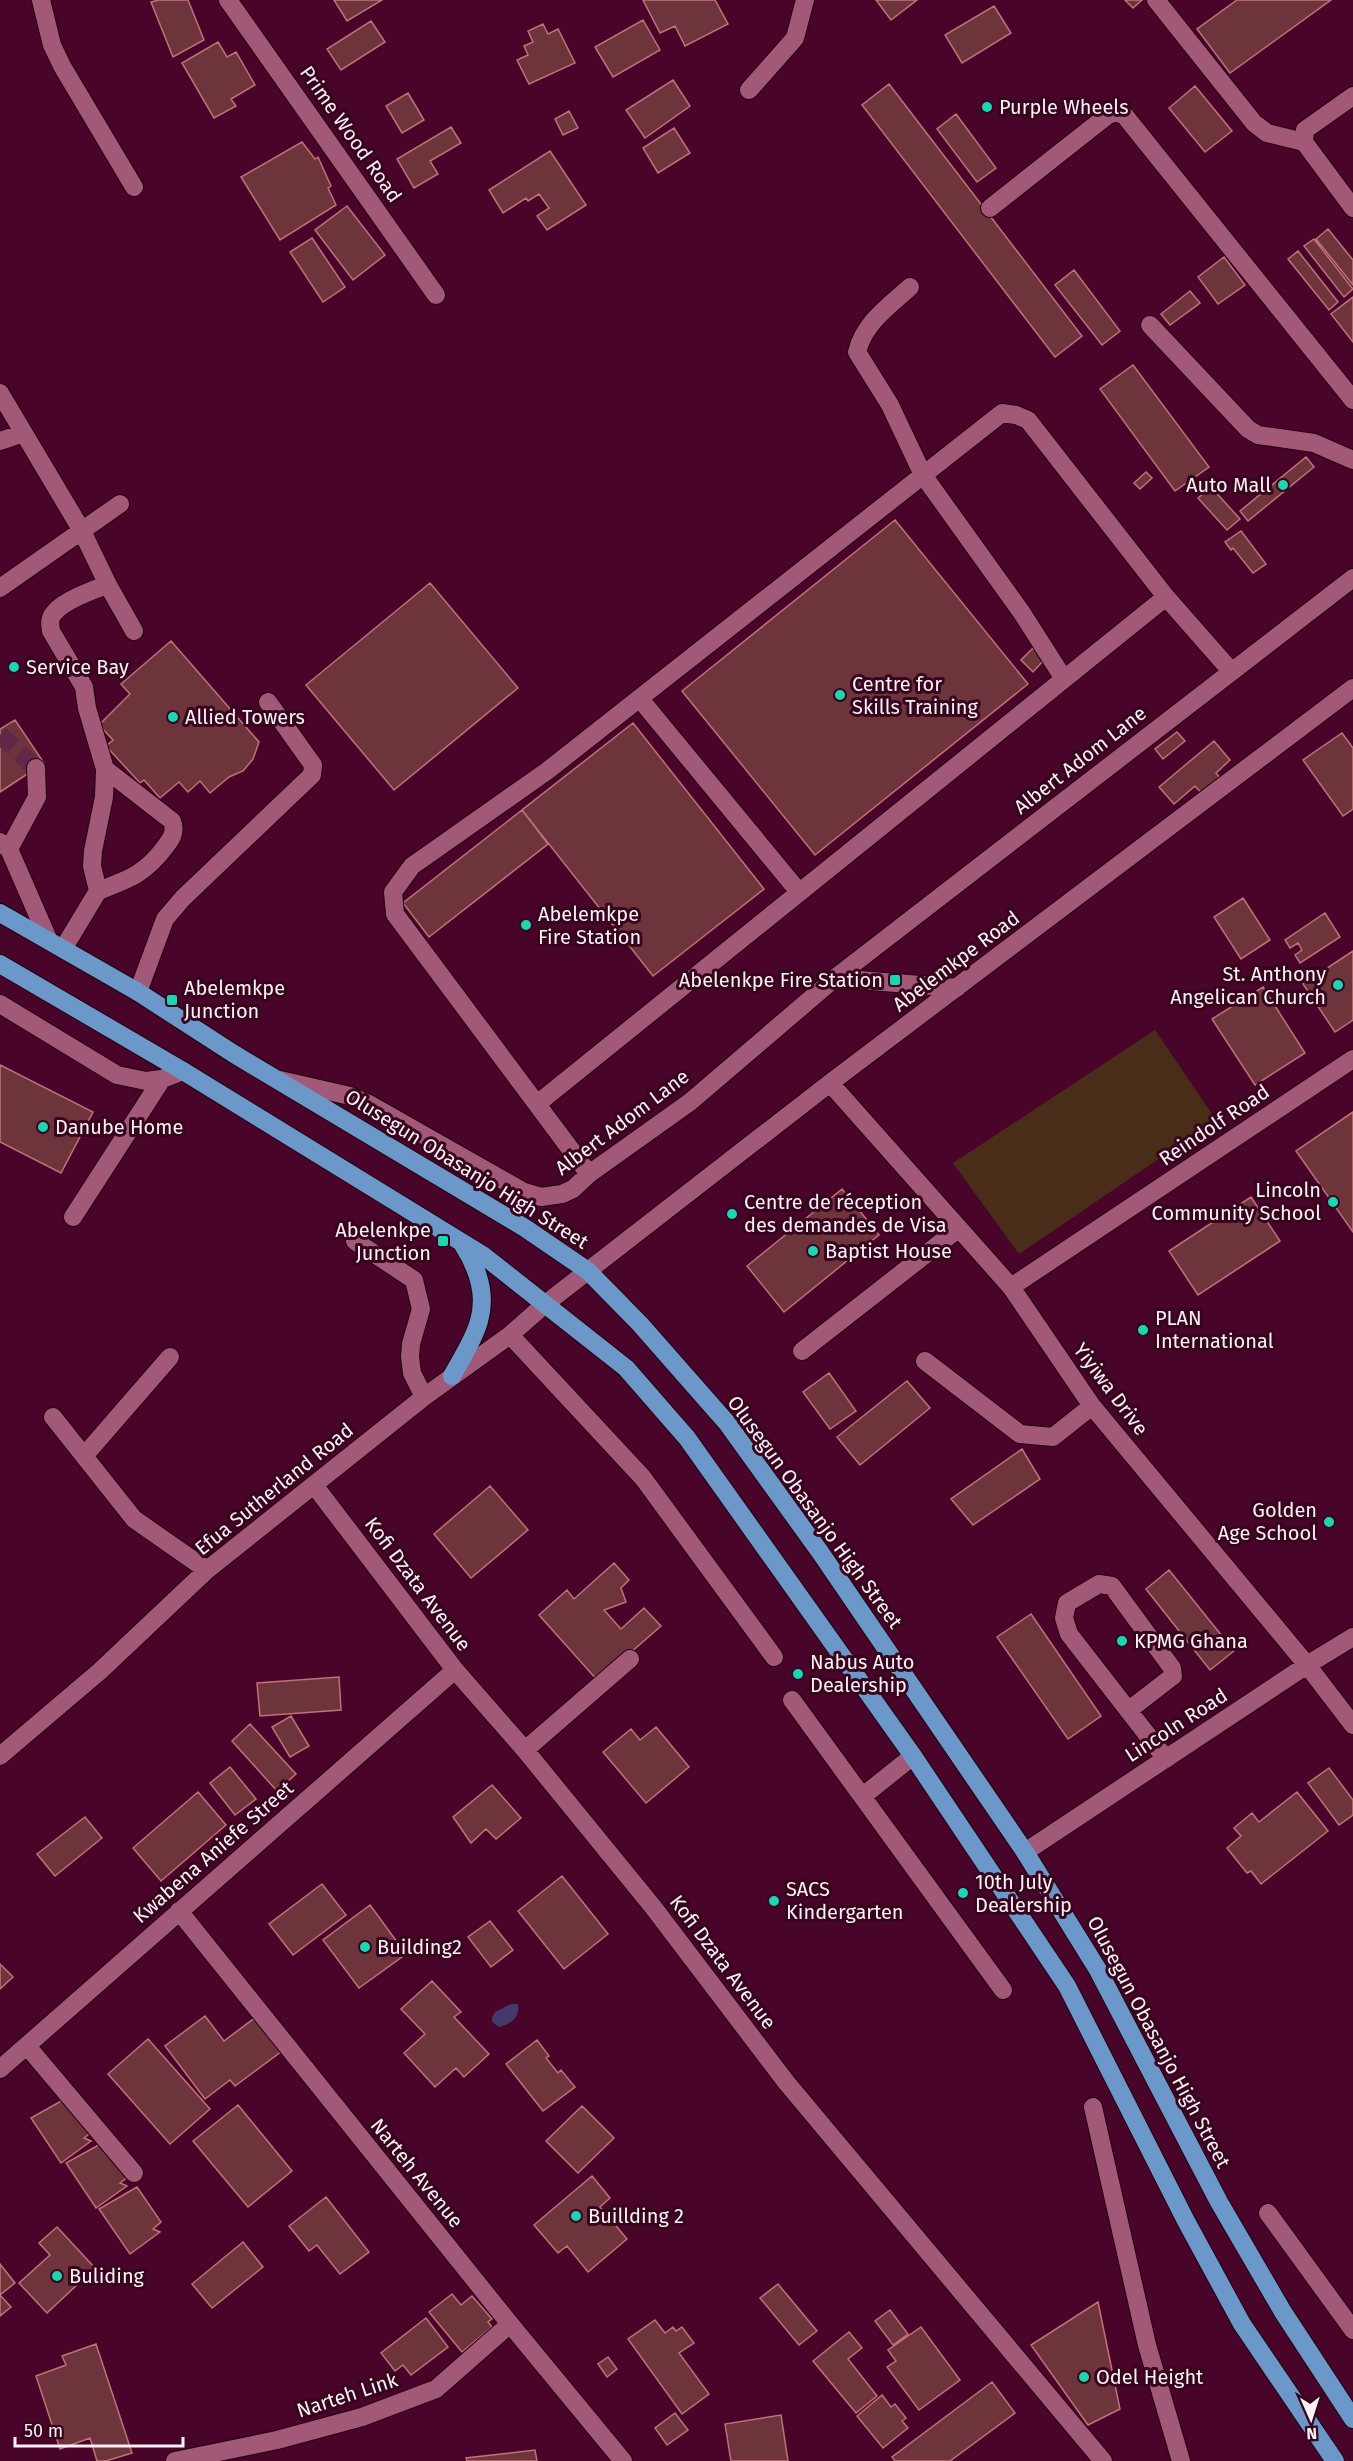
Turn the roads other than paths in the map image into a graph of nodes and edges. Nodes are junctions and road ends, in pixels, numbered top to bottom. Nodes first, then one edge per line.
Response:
1 (41, 0) edge
2 (228, 0) edge
3 (805, 0) edge
4 (1156, 0) edge
5 (749, 90) dead end
6 (1353, 96) edge
7 (1304, 142) junction
8 (134, 187) dead end
9 (990, 208) dead end
10 (1353, 208) edge
11 (910, 286) dead end
12 (436, 295) dead end
13 (1150, 325) dead end
14 (0, 393) edge
15 (1353, 400) edge
16 (24, 433) junction
17 (0, 441) edge
18 (1353, 460) edge
19 (923, 475) junction
20 (120, 504) dead end
21 (82, 531) junction
22 (1353, 578) edge
23 (108, 585) junction
24 (0, 588) edge
25 (1166, 597) junction
26 (134, 631) dead end
27 (1230, 672) junction
28 (1064, 679) junction
29 (1353, 688) edge
30 (640, 699) junction
31 (268, 702) dead end
32 (36, 768) dead end
33 (105, 769) junction
34 (5, 845) edge
35 (98, 891) junction
36 (799, 892) junction
37 (0, 913) edge
38 (56, 945) junction
39 (0, 964) edge
40 (835, 978) junction
41 (957, 988) junction
42 (138, 992) junction
43 (0, 1004) edge
44 (1353, 1059) edge
45 (183, 1071) junction
46 (162, 1079) junction
47 (280, 1080) junction
48 (831, 1083) junction
49 (537, 1104) junction
50 (589, 1174) junction
51 (74, 1217) dead end
52 (958, 1229) junction
53 (355, 1241) dead end
54 (462, 1243) junction
55 (588, 1271) junction
56 (1011, 1287) junction
57 (544, 1305) junction
58 (510, 1335) junction
59 (802, 1352) dead end
60 (170, 1357) dead end
61 (925, 1361) dead end
62 (452, 1376) junction
63 (424, 1397) junction
64 (1092, 1406) junction
65 (53, 1417) dead end
66 (84, 1456) junction
67 (314, 1485) junction
68 (207, 1570) junction
69 (1353, 1637) edge
70 (774, 1657) dead end
71 (630, 1659) dead end
72 (1307, 1665) junction
73 (455, 1670) junction
74 (792, 1700) dead end
75 (1129, 1710) junction
76 (1353, 1725) edge
77 (525, 1750) junction
78 (0, 1756) edge
79 (913, 1756) junction
80 (1166, 1759) junction
81 (863, 1796) junction
82 (1025, 1852) junction
83 (179, 1911) junction
84 (1004, 1990) dead end
85 (27, 2046) junction
86 (0, 2068) edge
87 (1092, 2107) dead end
88 (134, 2173) dead end
89 (1268, 2213) dead end
90 (510, 2324) junction
91 (1353, 2330) edge
92 (1353, 2419) edge
93 (175, 2461) edge
94 (623, 2461) edge
95 (1103, 2461) edge
96 (1181, 2461) edge
97 (1335, 2461) edge

1 - 8 street
2 - 12 street, Prime Wood Road
3 - 5 street
4 - 7 street
6 - 7 street
7 - 10 street
9 - 15 street
11 - 19 street
13 - 18 street
14 - 16 street
16 - 17 street
16 - 21 street
19 - 25 street
19 - 28 street
19 - 30 street
20 - 21 street
21 - 23 street
21 - 24 street
22 - 27 street, Albert Adom Lane
23 - 26 street
23 - 33 street
25 - 27 street
25 - 28 street
27 - 40 street, Albert Adom Lane
28 - 36 street
29 - 41 street, Abelemkpe Road
30 - 36 street
30 - 49 street
31 - 42 street
32 - 34 street
33 - 35 street
33 - 35 street
34 - 38 street
35 - 38 street
36 - 49 street
37 - 38 main road, Olusegun Obasanjo High Street
38 - 42 main road, Olusegun Obasanjo High Street
39 - 45 main road
40 - 41 street
40 - 50 street, Albert Adom Lane
41 - 48 street, Abelemkpe Road
42 - 47 main road, Olusegun Obasanjo High Street
43 - 46 street
44 - 56 street, Reindolf Road
45 - 46 street
45 - 54 main road
46 - 51 street
47 - 50 street, Albert Adom Lane
47 - 55 main road, Olusegun Obasanjo High Street
48 - 52 street, Yiyiwa Drive
48 - 55 street, Abelemkpe Road
49 - 50 street
52 - 56 street, Yiyiwa Drive
52 - 59 street
53 - 63 street
54 - 57 main road
54 - 62 main road
55 - 57 street, Efua Sutherland Road
55 - 82 main road, Olusegun Obasanjo High Street
56 - 64 street, Yiyiwa Drive
57 - 58 street, Efua Sutherland Road
57 - 79 main road
58 - 62 street, Efua Sutherland Road
58 - 70 street
60 - 66 street
61 - 64 street
62 - 63 street, Efua Sutherland Road
63 - 67 street, Efua Sutherland Road
64 - 72 street, Yiyiwa Drive
65 - 66 street
66 - 68 street
67 - 68 street, Efua Sutherland Road
67 - 73 street, Kofi Dzata Avenue
68 - 78 street, Efua Sutherland Road
69 - 72 street, Lincoln Road
71 - 77 street
72 - 76 street, Yiyiwa Drive
72 - 80 street, Lincoln Road
73 - 77 street, Kofi Dzata Avenue
73 - 83 street, Kwabena Aniefe Street
74 - 81 street
75 - 75 street
75 - 80 street
77 - 95 street, Kofi Dzata Avenue
79 - 81 street
79 - 97 main road
80 - 82 street, Lincoln Road
81 - 84 street
82 - 92 main road, Olusegun Obasanjo High Street
83 - 85 street, Kwabena Aniefe Street
83 - 90 street, Narteh Avenue
85 - 86 street, Kwabena Aniefe Street
85 - 88 street
87 - 96 street
89 - 91 street
90 - 93 street, Narteh Link
90 - 94 street, Narteh Avenue

